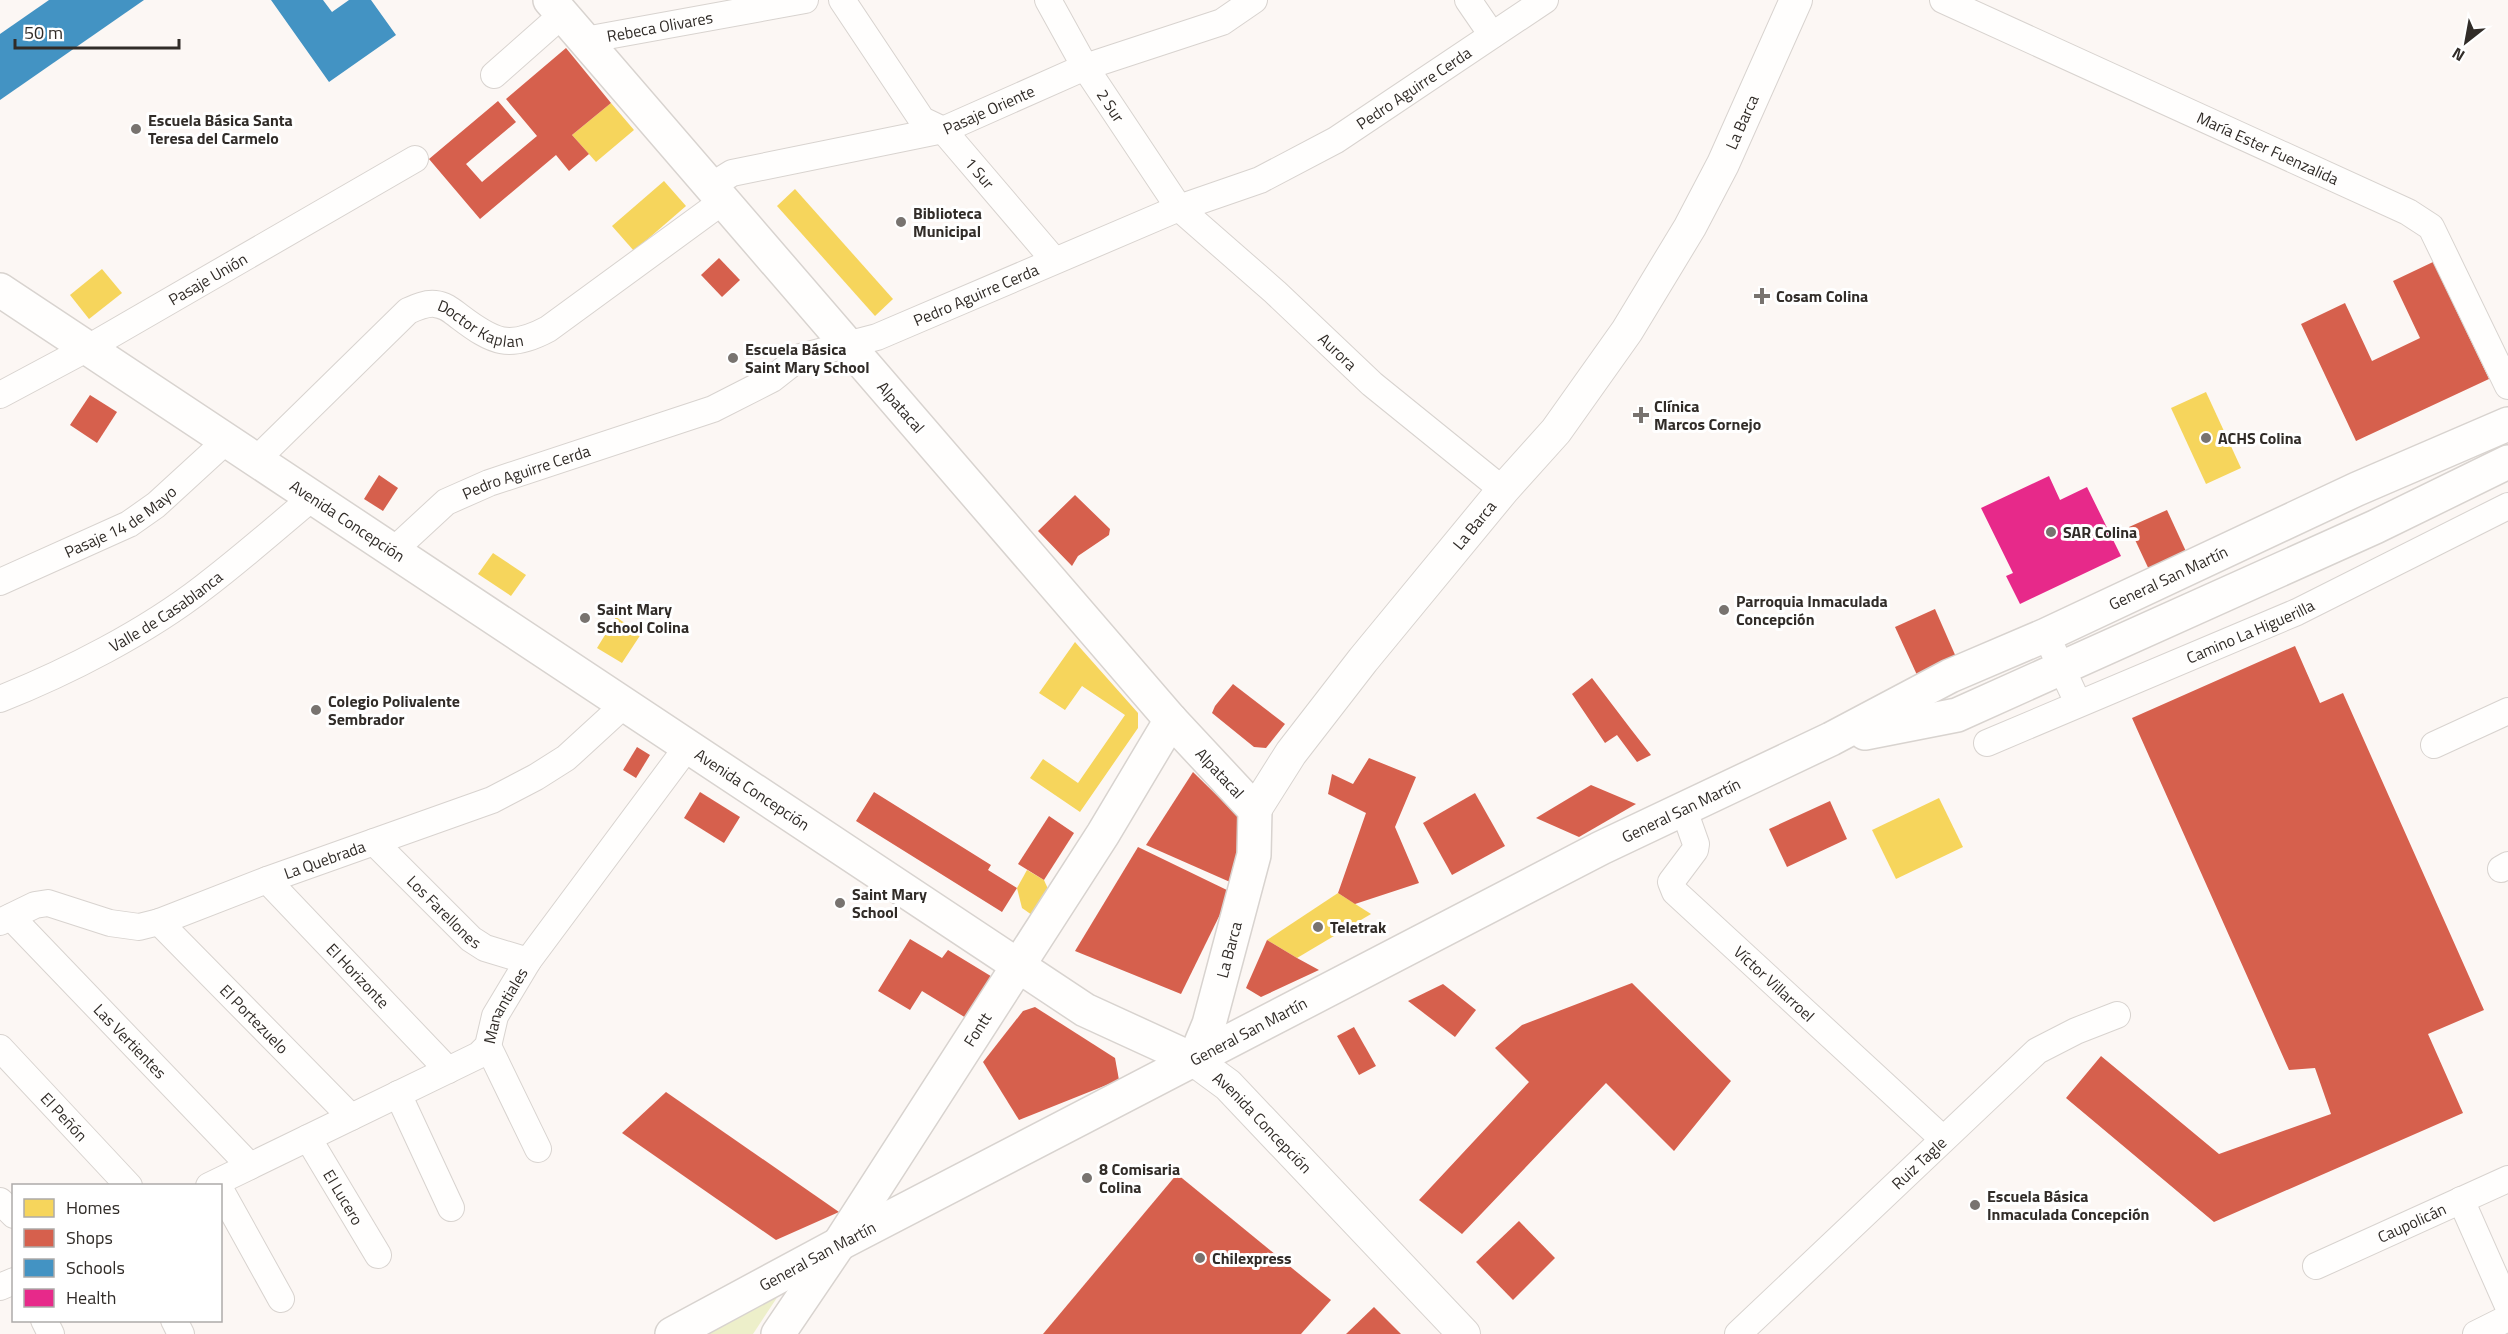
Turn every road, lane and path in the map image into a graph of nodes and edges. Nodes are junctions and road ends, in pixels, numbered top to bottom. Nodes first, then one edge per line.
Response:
1 (805, 0) edge
2 (842, 0) edge
3 (1048, 0) edge
4 (1254, 0) edge
5 (1468, 0) edge
6 (1545, 0) edge
7 (1796, 0) edge
8 (1944, 0) edge
9 (556, 7) edge
10 (1492, 35) junction
11 (585, 40) junction
12 (1085, 67) junction
13 (494, 75) dead end
14 (943, 130) junction
15 (415, 159) dead end
16 (717, 193) junction
17 (1179, 208) junction
18 (1054, 260) junction
19 (0, 290) edge
20 (846, 344) junction
21 (88, 348) junction
22 (2508, 386) edge
23 (0, 395) edge
24 (2508, 424) edge
25 (227, 440) junction
26 (256, 460) junction
27 (2508, 462) edge
28 (1503, 490) junction
29 (313, 497) junction
30 (2508, 506) edge
31 (393, 551) junction
32 (0, 582) edge
33 (2046, 635) junction
34 (2061, 666) junction
35 (0, 699) edge
36 (2078, 703) junction
37 (625, 704) junction
38 (2508, 711) edge
39 (1171, 720) junction
40 (1832, 739) junction
41 (1988, 743) dead end
42 (2434, 745) dead end
43 (688, 746) junction
44 (1255, 810) junction
45 (1684, 810) junction
46 (374, 842) junction
47 (267, 880) junction
48 (6, 920) edge
49 (159, 922) junction
50 (528, 961) junction
51 (1018, 965) junction
52 (2117, 1015) dead end
53 (488, 1046) junction
54 (0, 1048) edge
55 (1194, 1060) junction
56 (448, 1070) junction
57 (398, 1094) junction
58 (351, 1116) junction
59 (308, 1138) junction
60 (1943, 1139) junction
61 (538, 1149) dead end
62 (250, 1166) junction
63 (2508, 1179) edge
64 (128, 1184) edge
65 (218, 1184) edge
66 (222, 1196) edge
67 (2461, 1200) junction
68 (0, 1201) edge
69 (451, 1208) dead end
70 (12, 1213) edge
71 (839, 1244) junction
72 (378, 1256) dead end
73 (2316, 1266) dead end
74 (281, 1299) dead end
75 (2508, 1306) edge
76 (2508, 1318) edge
77 (672, 1334) edge
78 (778, 1334) edge
79 (1464, 1334) edge
80 (1738, 1334) edge
81 (2476, 1334) edge

1 - 11 street, Rebeca Olivares
2 - 14 street, 1 Sur
3 - 12 street, 2 Sur
4 - 12 street, Pasaje Oriente
5 - 10 street
6 - 10 street, Pedro Aguirre Cerda
7 - 28 street, La Barca
8 - 22 street, María Ester Fuenzalida
9 - 11 main road, Alpatacal
9 - 13 street
10 - 17 street, Pedro Aguirre Cerda
11 - 16 main road, Alpatacal
12 - 14 street, Pasaje Oriente
12 - 17 street, 2 Sur
14 - 16 street, Pasaje Oriente
14 - 18 street, 1 Sur
15 - 21 street, Pasaje Unión
16 - 20 main road, Alpatacal
16 - 26 street, Doctor Kaplan
17 - 18 street, Pedro Aguirre Cerda
17 - 28 street, Aurora
18 - 20 street, Pedro Aguirre Cerda
19 - 21 main road, Avenida Concepción
20 - 31 street, Pedro Aguirre Cerda
20 - 39 main road, Alpatacal
21 - 23 street, Pasaje Unión
21 - 25 main road, Avenida Concepción
24 - 33 main road, General San Martín
25 - 26 main road, Avenida Concepción
25 - 32 street, Pasaje 14 de Mayo
26 - 29 main road, Avenida Concepción
27 - 34 main road, General San Martín
28 - 44 street, La Barca
29 - 31 main road, Avenida Concepción
29 - 35 street, Valle de Casablanca
30 - 36 street, Camino La Higuerilla
31 - 37 main road, Avenida Concepción
33 - 34 street
33 - 40 main road, General San Martín
34 - 36 street
34 - 40 main road, General San Martín
36 - 41 street, Camino La Higuerilla
37 - 43 main road, Avenida Concepción
37 - 46 street, La Quebrada
38 - 42 street
39 - 44 main road, Alpatacal
39 - 51 main road, Fontt
40 - 45 main road, General San Martín
43 - 50 street, Manantiales
43 - 51 main road, Avenida Concepción
44 - 55 main road, La Barca
45 - 55 main road, General San Martín
45 - 60 street, Víctor Villarroel
46 - 47 street, La Quebrada
46 - 50 street, Los Farellones
47 - 49 street, La Quebrada
47 - 56 street, El Horizonte
48 - 49 street, La Quebrada
48 - 62 street, Las Vertientes
49 - 58 street, El Portezuelo
50 - 53 street, Manantiales
51 - 55 main road, Avenida Concepción
51 - 71 main road, Fontt
52 - 60 street, Ruiz Tagle
53 - 56 street, Manantiales
53 - 61 street
54 - 64 street, El Peñón
55 - 71 main road, General San Martín
55 - 79 street, Avenida Concepción
56 - 57 street, Manantiales
57 - 58 street, Manantiales
57 - 69 street
58 - 59 street, Manantiales
59 - 62 street, Manantiales
59 - 72 street, El Lucero
60 - 80 street, Ruiz Tagle
62 - 65 street, Manantiales
63 - 67 street, Caupolicán
66 - 74 street
67 - 73 street, Caupolicán
67 - 75 street
68 - 70 street
71 - 77 main road, General San Martín
71 - 78 main road, Fontt
76 - 81 street

